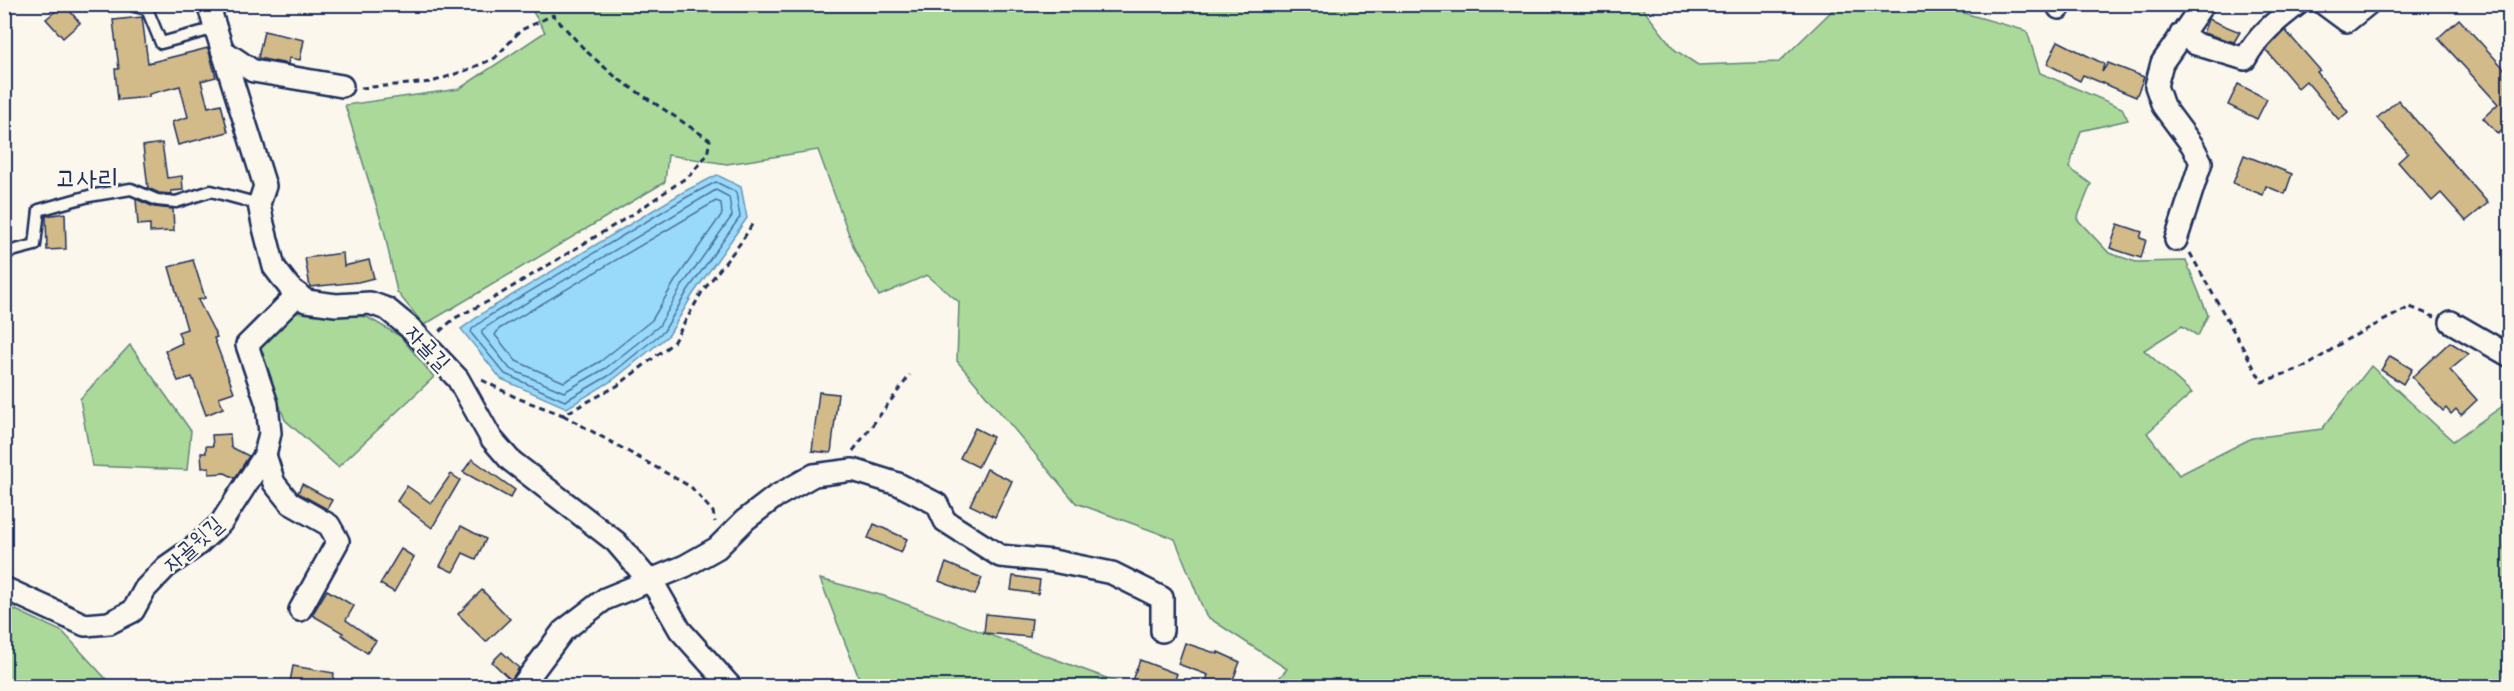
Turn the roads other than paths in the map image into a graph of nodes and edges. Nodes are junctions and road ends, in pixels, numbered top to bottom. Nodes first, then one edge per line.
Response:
1 (208, 4) edge
2 (2203, 4) edge
3 (2298, 4) edge
4 (2324, 4) edge
5 (2368, 4) edge
6 (134, 6) edge
7 (216, 28) junction
8 (2181, 34) junction
9 (222, 50) junction
10 (342, 86) road end
11 (260, 204) junction
12 (2181, 243) road end
13 (4, 253) edge
14 (298, 294) junction
15 (2451, 322) road end
16 (2510, 356) edge
17 (265, 455) junction
18 (648, 582) junction
19 (4, 588) edge
20 (300, 610) dead end
21 (1162, 631) dead end
22 (522, 687) edge
23 (730, 687) edge

1 - 7 street, 자골길
2 - 8 street
3 - 8 street
4 - 5 street
6 - 7 lane
7 - 9 street, 자골길
8 - 12 street
9 - 10 street
9 - 11 street, 자골길
11 - 13 lane
11 - 14 street, 자골길
14 - 17 street, 자골윗길
14 - 18 street, 자골길
15 - 16 street
17 - 19 street, 자골윗길
17 - 20 street
18 - 21 street
18 - 22 street
18 - 23 street, 자골길

